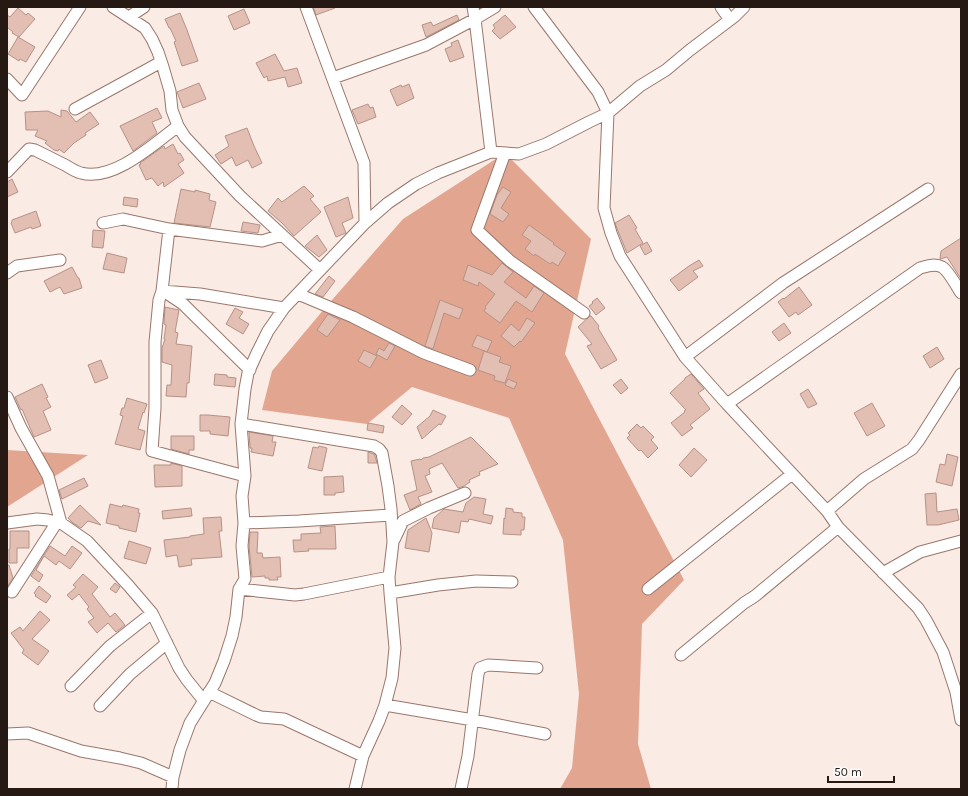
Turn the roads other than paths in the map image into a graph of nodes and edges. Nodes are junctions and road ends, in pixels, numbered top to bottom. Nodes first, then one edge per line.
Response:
1 (80, 7) edge
2 (113, 7) edge
3 (144, 7) edge
4 (306, 7) edge
5 (473, 7) edge
6 (495, 7) edge
7 (534, 7) edge
8 (721, 7) edge
9 (744, 7) edge
10 (129, 17) junction
11 (475, 19) junction
12 (730, 20) junction
13 (161, 62) junction
14 (333, 78) junction
15 (7, 79) edge
16 (75, 109) dead end
17 (608, 113) junction
18 (178, 126) junction
19 (491, 152) junction
20 (505, 153) junction
21 (7, 172) edge
22 (928, 189) dead end
23 (103, 223) dead end
24 (365, 223) junction
25 (169, 229) junction
26 (282, 235) junction
27 (60, 260) dead end
28 (320, 270) junction
29 (7, 273) edge
30 (162, 291) junction
31 (961, 293) edge
32 (298, 294) junction
33 (284, 308) junction
34 (584, 313) dead end
35 (686, 357) junction
36 (250, 370) junction
37 (470, 370) dead end
38 (961, 374) edge
39 (7, 397) edge
40 (727, 404) junction
41 (241, 424) junction
42 (792, 474) junction
43 (245, 476) junction
44 (465, 493) dead end
45 (826, 511) junction
46 (391, 515) junction
47 (244, 522) junction
48 (7, 523) edge
49 (59, 523) junction
50 (838, 527) junction
51 (961, 541) edge
52 (393, 542) junction
53 (883, 573) junction
54 (389, 577) junction
55 (512, 582) dead end
56 (239, 589) junction
57 (648, 589) dead end
58 (12, 592) dead end
59 (390, 592) junction
60 (152, 613) junction
61 (167, 644) junction
62 (681, 655) dead end
63 (537, 668) dead end
64 (71, 686) dead end
65 (206, 696) junction
66 (385, 705) junction
67 (100, 706) dead end
68 (473, 720) junction
69 (961, 720) edge
70 (7, 734) edge
71 (546, 734) dead end
72 (363, 756) junction
73 (173, 777) junction
74 (172, 789) edge
75 (355, 789) edge
76 (461, 789) edge

1 - 15 street
2 - 10 street
3 - 10 street
4 - 14 street
5 - 11 street
6 - 11 street
7 - 17 street
8 - 12 street
9 - 12 street
10 - 13 street
11 - 14 street
11 - 19 street
12 - 17 street
13 - 16 street
13 - 18 street
14 - 24 street
17 - 20 street
17 - 35 street
18 - 21 street
18 - 26 street
19 - 20 street
19 - 24 street
20 - 34 street
22 - 35 street
23 - 25 street
24 - 28 street
25 - 26 street
25 - 30 street
26 - 28 street
27 - 29 street
28 - 32 street
30 - 33 street
30 - 36 street
30 - 43 street
31 - 40 street
32 - 33 street
32 - 37 street
33 - 36 street
35 - 40 street
36 - 41 street
38 - 45 street
39 - 49 street
40 - 42 street
41 - 43 street
41 - 46 street
42 - 45 street
42 - 57 street
43 - 47 street
44 - 52 street
45 - 50 street
46 - 47 street
46 - 52 street
47 - 56 street
48 - 49 street
49 - 58 street
49 - 60 street
50 - 53 street
50 - 62 street
51 - 53 street
52 - 54 street
53 - 69 street
54 - 56 street
54 - 59 street
55 - 59 street
56 - 65 street
59 - 66 street
60 - 61 street
60 - 64 street
61 - 65 street
61 - 67 street
63 - 68 street
65 - 72 street
65 - 73 street
66 - 68 street
66 - 72 street
68 - 71 street
68 - 76 street
70 - 73 street
72 - 75 street
73 - 74 street

